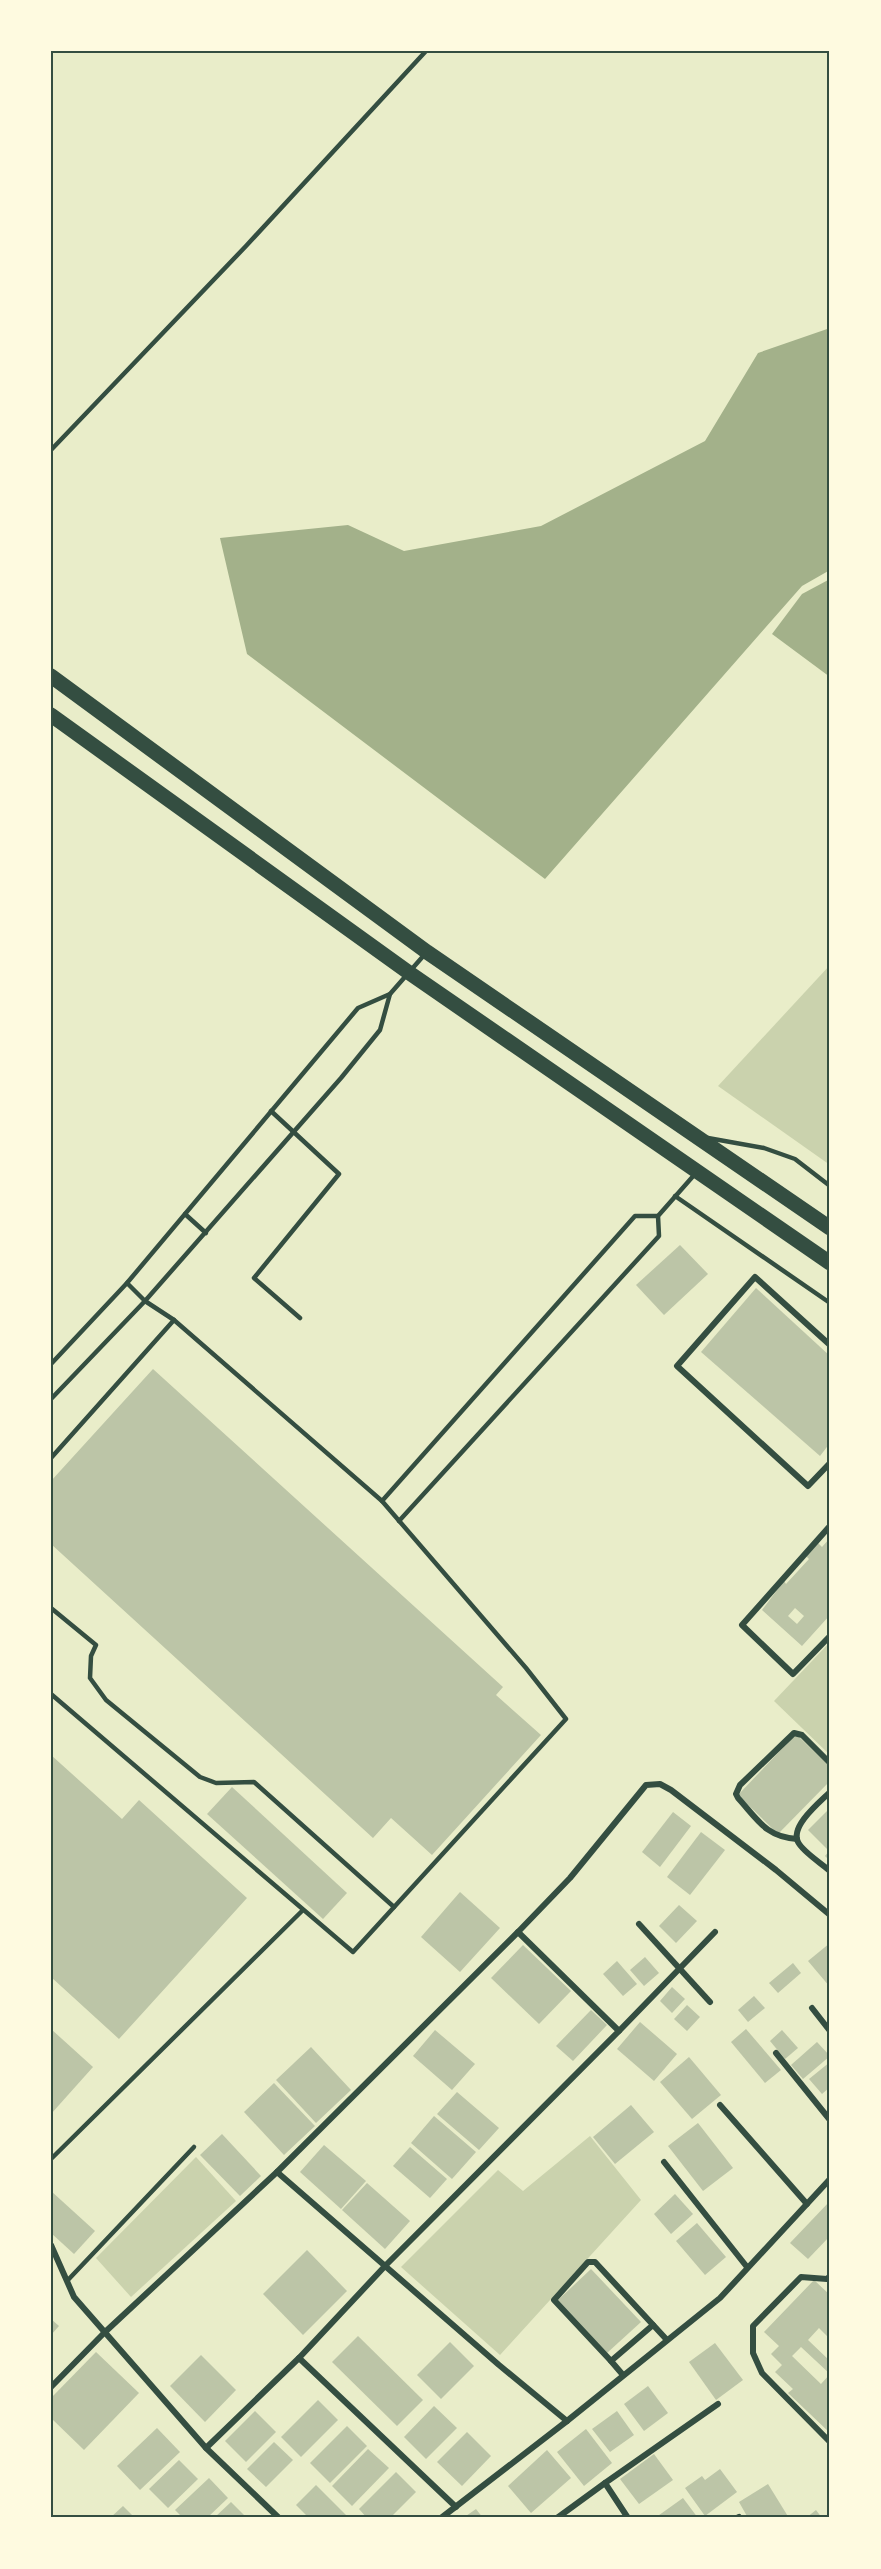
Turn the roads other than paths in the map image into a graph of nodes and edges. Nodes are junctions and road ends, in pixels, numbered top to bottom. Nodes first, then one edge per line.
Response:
1 (426, 51) edge
2 (51, 450) edge
3 (51, 676) edge
4 (51, 715) edge
5 (427, 952) junction
6 (408, 972) junction
7 (390, 994) junction
8 (271, 1111) junction
9 (294, 1132) junction
10 (696, 1136) junction
11 (697, 1172) junction
12 (830, 1186) edge
13 (675, 1196) junction
14 (185, 1214) junction
15 (658, 1216) junction
16 (830, 1228) edge
17 (206, 1233) junction
18 (830, 1263) edge
19 (127, 1283) junction
20 (145, 1301) junction
21 (830, 1303) edge
22 (300, 1318) dead end
23 (174, 1320) junction
24 (830, 1345) edge
25 (51, 1364) edge
26 (51, 1399) edge
27 (51, 1458) edge
28 (830, 1463) edge
29 (381, 1501) junction
30 (399, 1521) junction
31 (829, 1527) edge
32 (51, 1608) edge
33 (830, 1636) edge
34 (51, 1694) edge
35 (830, 1763) edge
36 (830, 1792) edge
37 (797, 1839) junction
38 (830, 1871) edge
39 (394, 1907) junction
40 (303, 1910) junction
41 (830, 1915) edge
42 (639, 1924) dead end
43 (518, 1932) junction
44 (715, 1932) dead end
45 (680, 1969) junction
46 (710, 2002) dead end
47 (812, 2008) dead end
48 (619, 2031) junction
49 (830, 2031) edge
50 (776, 2053) dead end
51 (720, 2105) dead end
52 (830, 2120) edge
53 (194, 2147) dead end
54 (51, 2159) edge
55 (664, 2162) dead end
56 (277, 2172) junction
57 (830, 2180) edge
58 (807, 2204) junction
59 (51, 2245) edge
60 (386, 2265) junction
61 (747, 2267) junction
62 (829, 2279) edge
63 (67, 2281) junction
64 (653, 2325) junction
65 (104, 2332) junction
66 (667, 2340) junction
67 (299, 2358) junction
68 (611, 2361) junction
69 (623, 2375) junction
70 (51, 2387) edge
71 (718, 2404) dead end
72 (567, 2421) junction
73 (830, 2442) edge
74 (206, 2448) junction
75 (605, 2483) junction
76 (456, 2507) junction
77 (279, 2518) edge
78 (441, 2518) edge
79 (557, 2518) edge
80 (628, 2518) edge

1 - 2 lane
3 - 5 main road
4 - 6 main road
5 - 6 lane
5 - 10 main road
6 - 7 lane
6 - 11 main road
7 - 8 lane
7 - 9 lane
8 - 9 lane
8 - 14 lane
9 - 17 lane
9 - 22 lane
10 - 12 lane
10 - 16 main road
11 - 13 lane
11 - 18 main road
13 - 15 lane
13 - 21 lane
14 - 17 lane
14 - 19 lane
15 - 29 lane
15 - 30 lane
17 - 20 lane
19 - 20 lane
19 - 25 lane
20 - 23 lane
20 - 26 lane
23 - 27 lane
23 - 29 lane
24 - 28 street
29 - 30 lane
30 - 39 lane
31 - 33 street
32 - 39 lane
34 - 40 lane
35 - 37 street
36 - 37 street
37 - 38 street
39 - 40 lane
40 - 54 lane
41 - 43 street
42 - 45 street
43 - 48 street
43 - 56 street
44 - 45 street
45 - 46 street
45 - 48 street
47 - 49 street
48 - 60 street
50 - 52 street
51 - 58 street
53 - 63 lane
55 - 61 street
56 - 60 street
56 - 65 street
57 - 58 street
58 - 61 street
59 - 63 street
60 - 67 street
60 - 72 street
61 - 66 street
62 - 73 street
63 - 65 street
64 - 66 street
64 - 68 street
64 - 68 street
65 - 70 street
65 - 74 street
66 - 69 street
67 - 74 street
67 - 76 street
68 - 69 street
69 - 72 street
71 - 75 street
72 - 76 street
74 - 77 street
75 - 79 street
75 - 80 street
76 - 78 street

